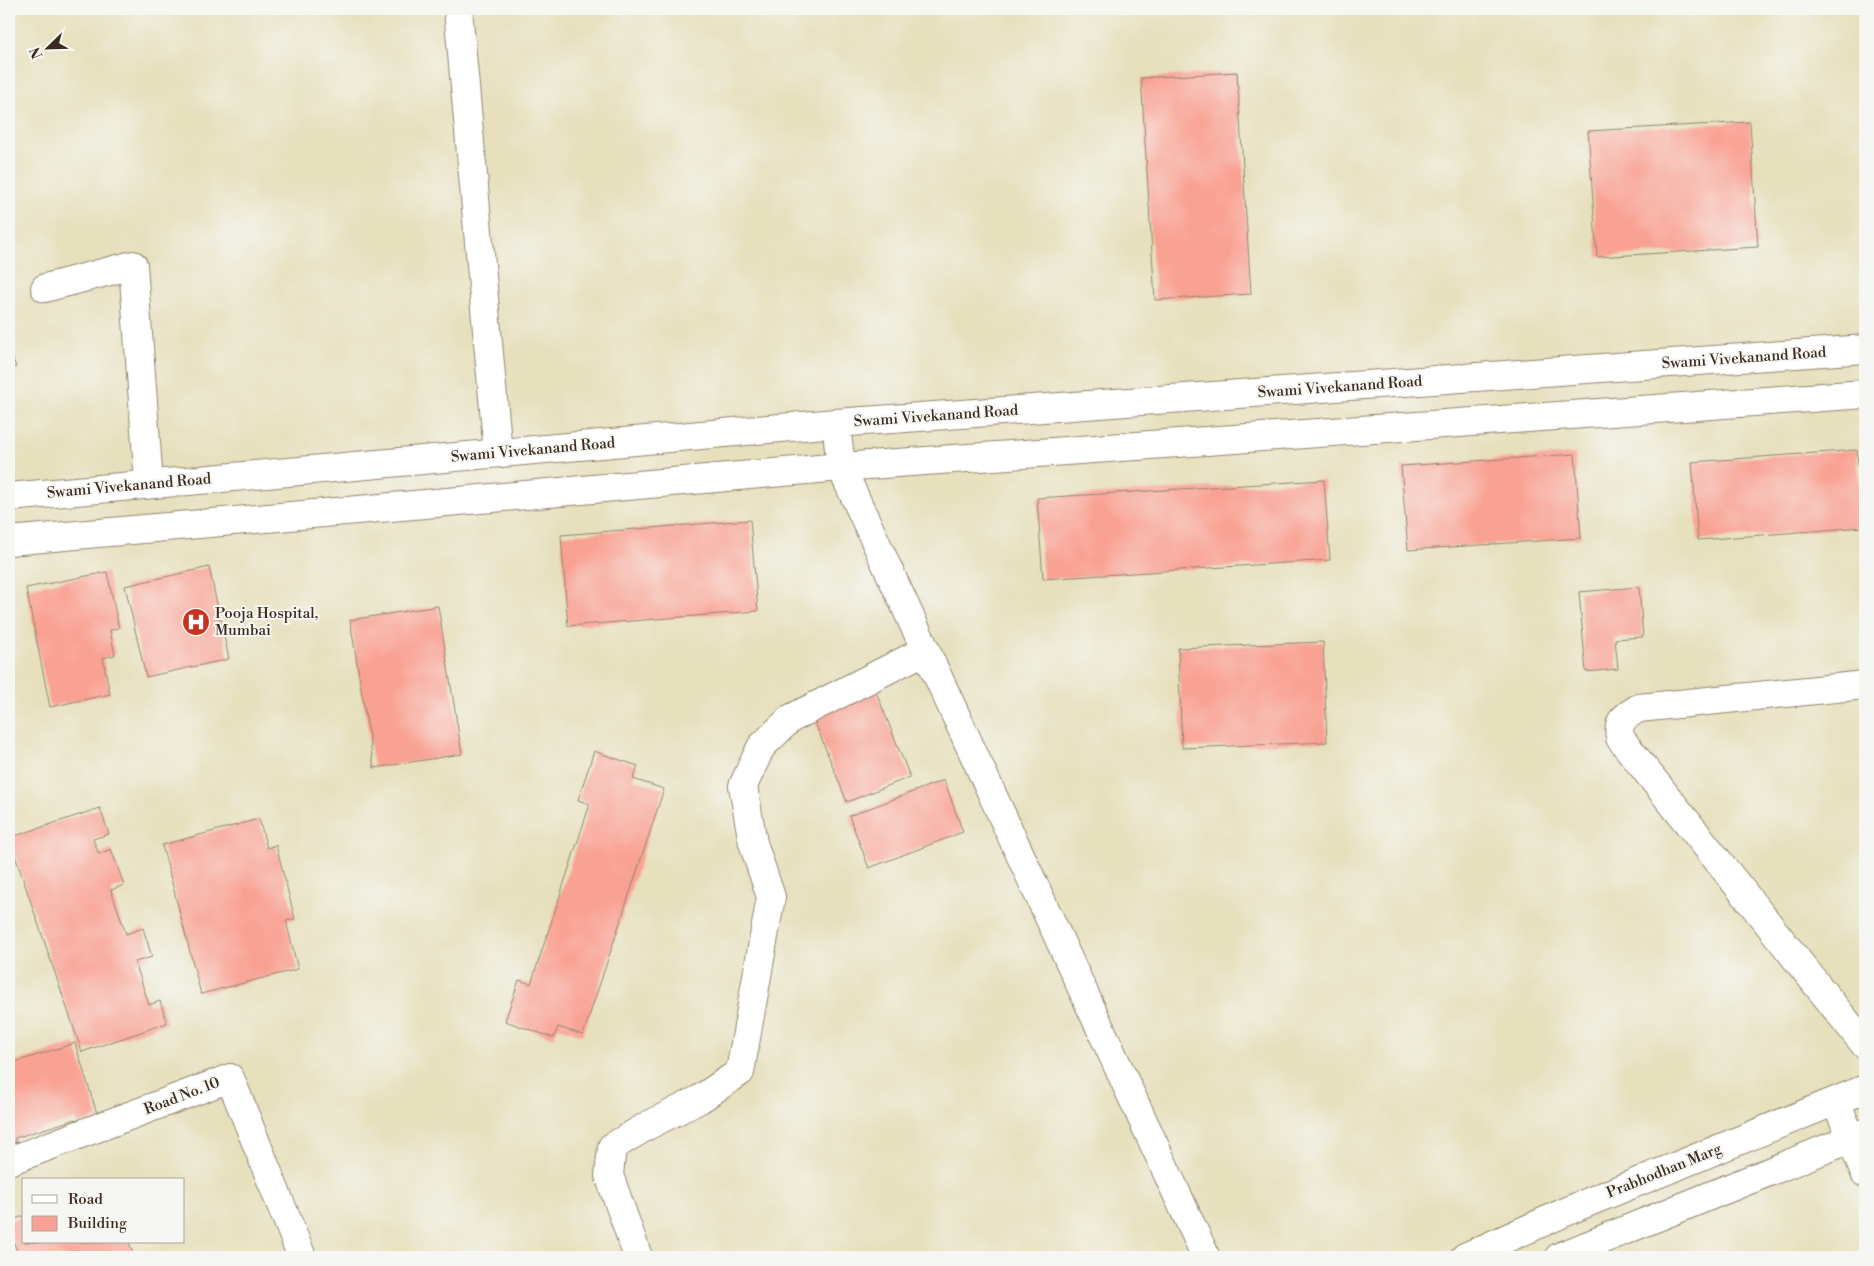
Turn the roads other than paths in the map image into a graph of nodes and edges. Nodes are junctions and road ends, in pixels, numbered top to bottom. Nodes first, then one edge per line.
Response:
1 (458, 9) edge
2 (45, 288) dead end
3 (1865, 349) edge
4 (1865, 394) edge
5 (836, 423) junction
6 (498, 453) junction
7 (841, 467) junction
8 (149, 484) junction
9 (64, 492) junction
10 (9, 497) edge
11 (67, 536) junction
12 (9, 541) edge
13 (926, 650) junction
14 (1865, 686) edge
15 (1865, 1045) edge
16 (1864, 1093) edge
17 (1836, 1101) junction
18 (1858, 1136) edge
19 (9, 1161) edge
20 (1865, 1173) edge
21 (1579, 1206) junction
22 (1599, 1250) edge
23 (302, 1257) edge
24 (638, 1257) edge
25 (1206, 1257) edge
26 (1465, 1257) edge
27 (1559, 1257) edge

1 - 6 street
2 - 8 street
3 - 5 street, Swami Vivekanand Road
4 - 7 street
5 - 6 street, Swami Vivekanand Road
5 - 7 street
6 - 8 street, Swami Vivekanand Road
7 - 11 street
7 - 13 street
8 - 9 street, Swami Vivekanand Road
9 - 10 street, Swami Vivekanand Road
9 - 11 street
11 - 12 street
13 - 24 street
13 - 25 street
14 - 15 street
16 - 17 street, Prabhodhan Marg
17 - 18 street
17 - 21 street, Prabhodhan Marg
18 - 20 street
18 - 22 street
19 - 23 street, Road No. 10
21 - 22 street
21 - 26 street, Prabhodhan Marg
22 - 27 street

